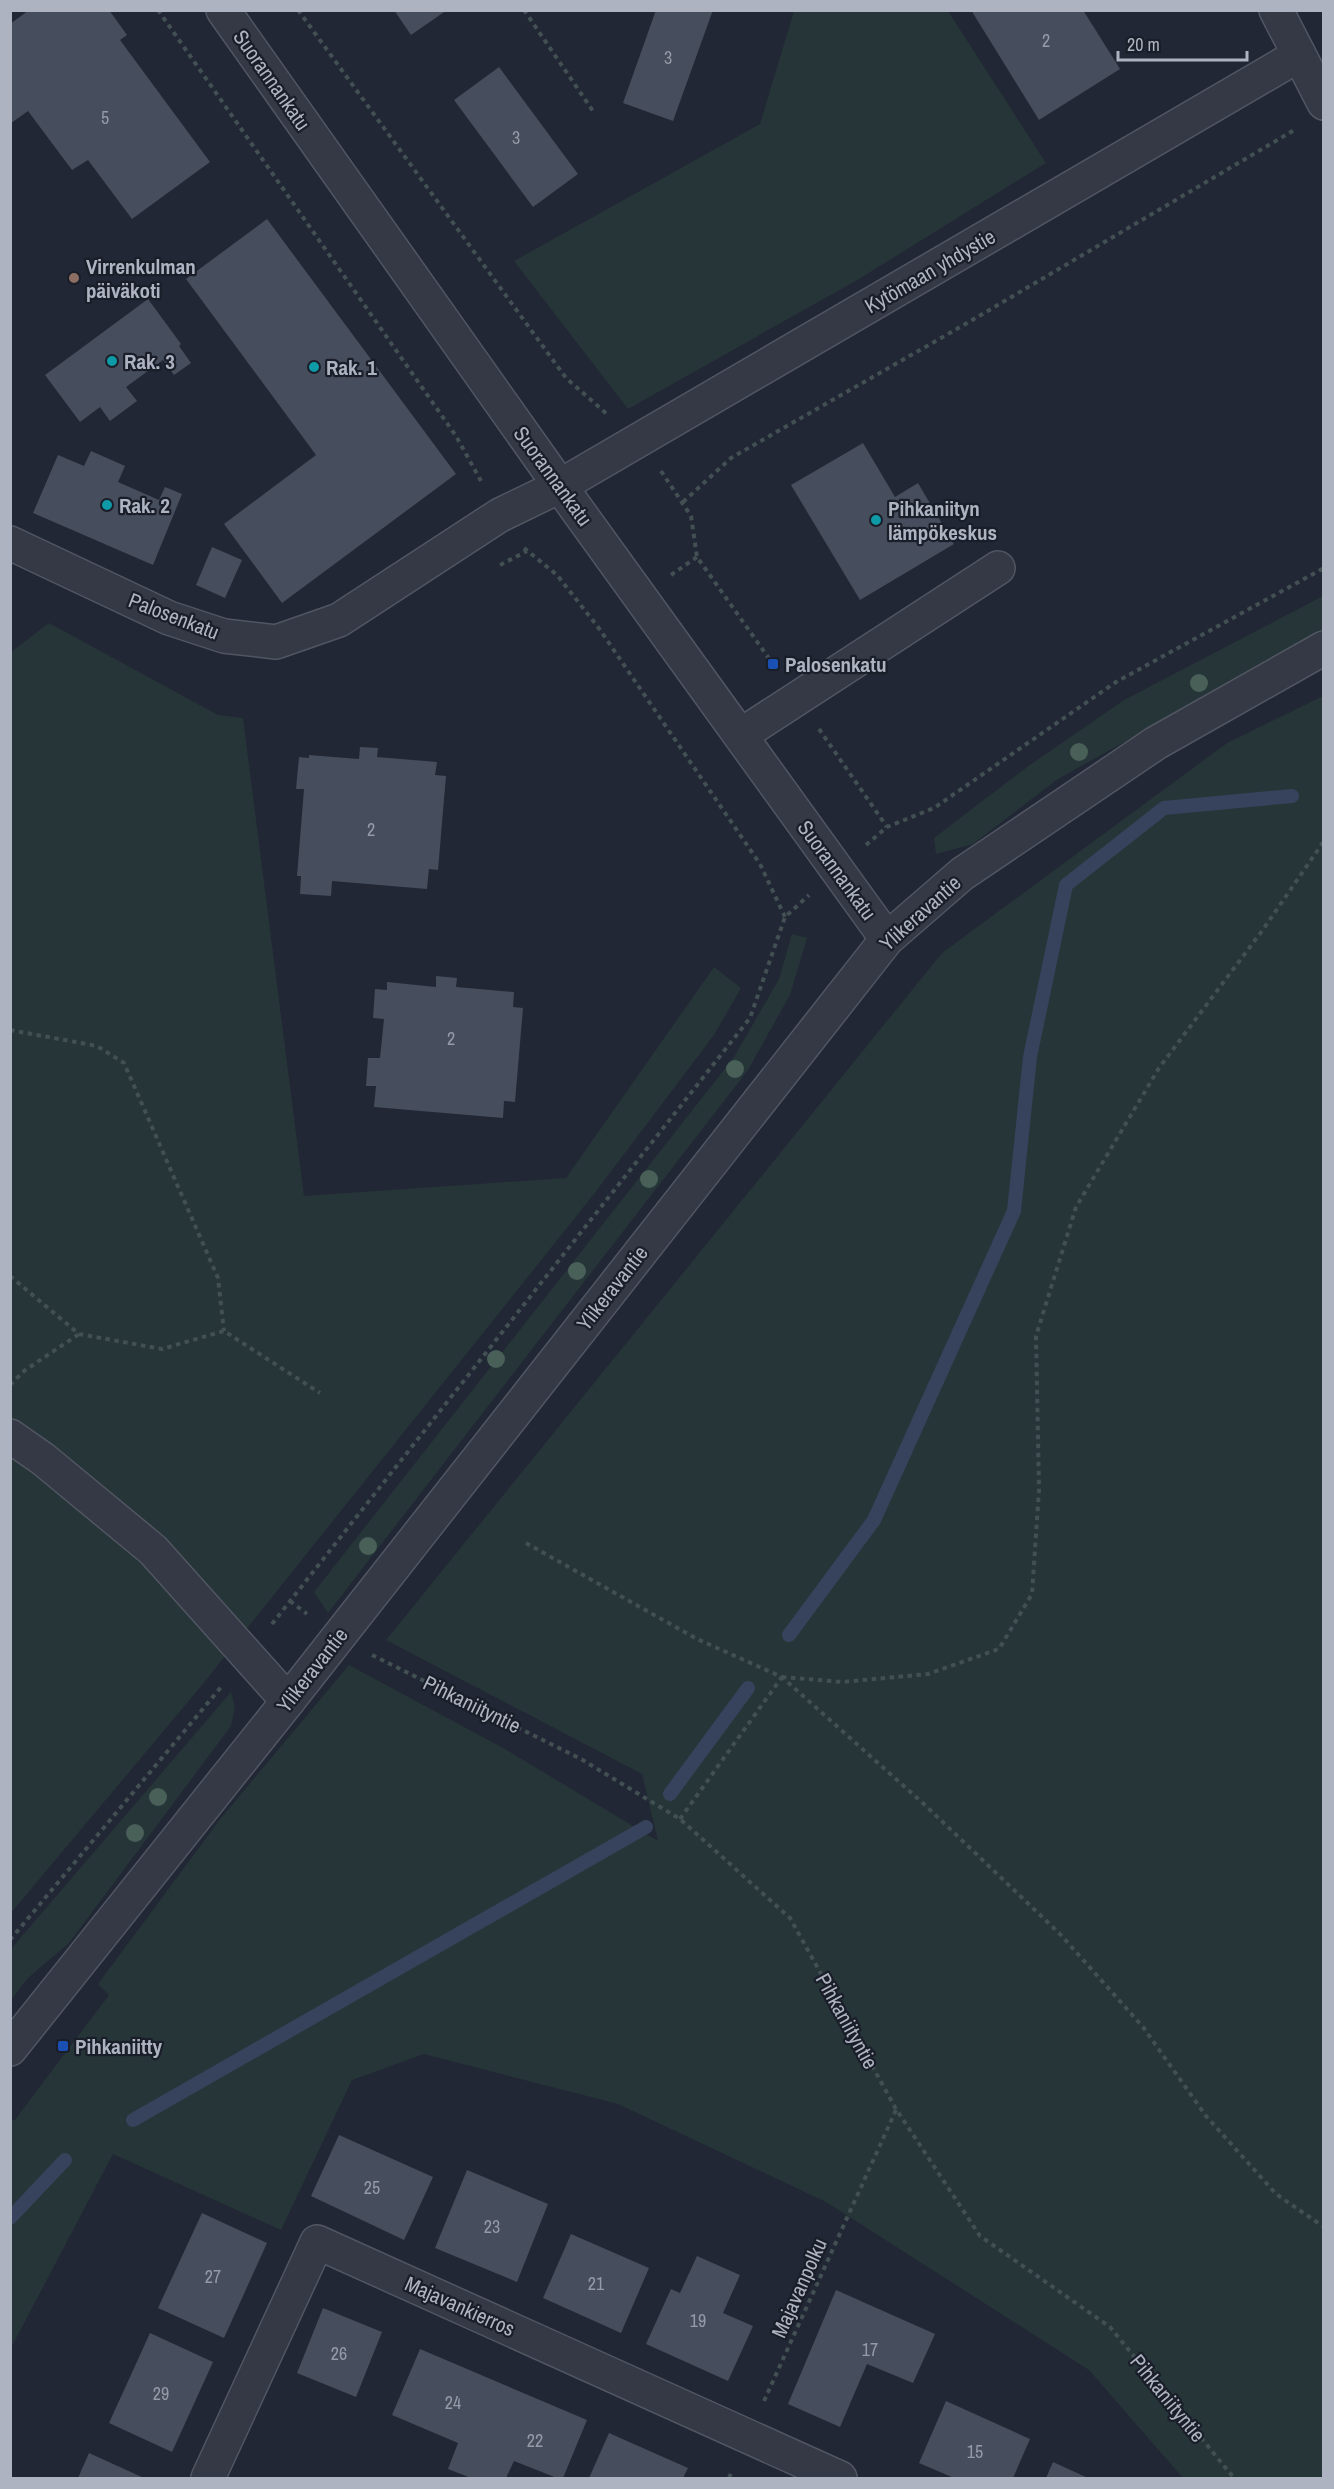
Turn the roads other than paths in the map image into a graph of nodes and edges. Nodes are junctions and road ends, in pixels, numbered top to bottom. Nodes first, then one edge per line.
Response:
1 (223, 10) edge
2 (1276, 10) edge
3 (1299, 55) junction
4 (1313, 114) edge
5 (560, 486) junction
6 (10, 543) edge
7 (998, 568) dead end
8 (1323, 648) edge
9 (741, 735) junction
10 (887, 939) junction
11 (10, 1436) edge
12 (288, 1701) junction
13 (10, 2049) edge
14 (208, 2478) edge
15 (840, 2478) edge

1 - 5 street, Suorannankatu
2 - 3 street
3 - 4 street
3 - 5 street, Kytömaan yhdystie
5 - 6 street, Palosenkatu
5 - 9 street, Suorannankatu
7 - 9 street
8 - 10 street, Ylikeravantie
9 - 10 street, Suorannankatu
10 - 12 street, Ylikeravantie
11 - 12 street
12 - 13 street, Ylikeravantie
14 - 15 street, Majavankierros

